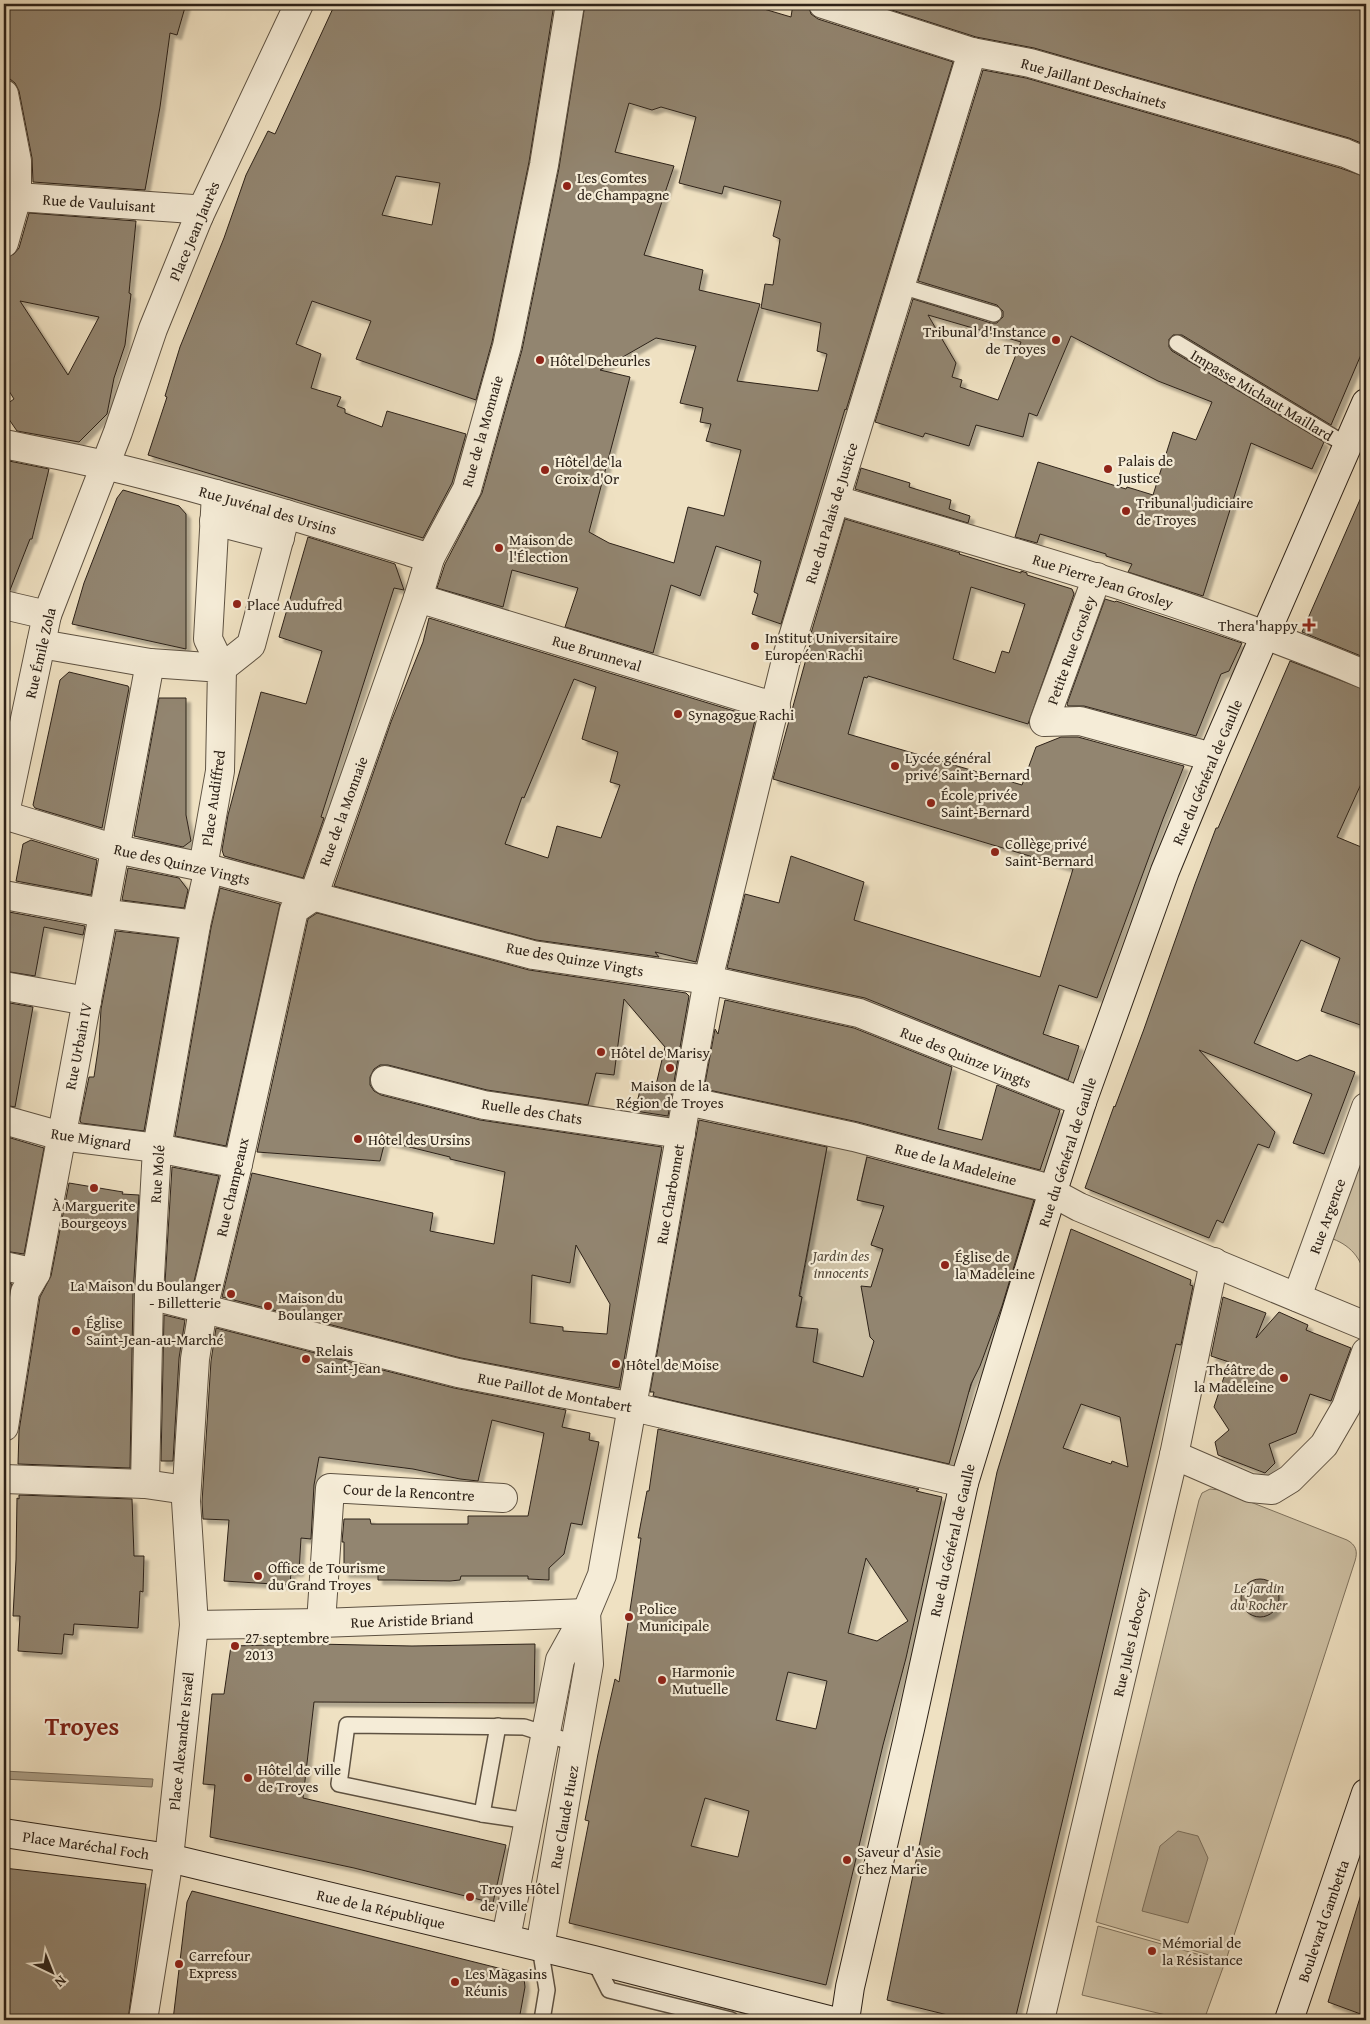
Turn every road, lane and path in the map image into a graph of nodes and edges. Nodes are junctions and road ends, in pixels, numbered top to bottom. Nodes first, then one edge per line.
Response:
1 (299, 4) edge
2 (570, 4) edge
3 (823, 4) edge
4 (972, 52) junction
5 (4, 94) edge
6 (1366, 162) edge
7 (10, 205) edge
8 (199, 216) junction
9 (4, 243) edge
10 (901, 286) junction
11 (994, 314) dead end
12 (1177, 344) dead end
13 (1366, 403) edge
14 (4, 444) edge
15 (1348, 446) junction
16 (104, 465) junction
17 (836, 500) junction
18 (215, 508) junction
19 (283, 526) junction
20 (430, 558) junction
21 (1097, 577) junction
22 (418, 598) junction
23 (4, 605) edge
24 (47, 615) junction
25 (1266, 634) junction
26 (41, 644) junction
27 (150, 663) junction
28 (222, 668) junction
29 (1366, 675) edge
30 (776, 707) junction
31 (1212, 757) junction
32 (9, 764) edge
33 (4, 816) edge
34 (116, 849) junction
35 (206, 868) junction
36 (4, 896) edge
37 (313, 897) junction
38 (111, 914) junction
39 (196, 926) junction
40 (708, 980) junction
41 (4, 986) edge
42 (87, 1001) junction
43 (385, 1080) dead end
44 (687, 1101) junction
45 (1082, 1102) junction
46 (1366, 1107) edge
47 (4, 1120) edge
48 (681, 1134) junction
49 (61, 1136) junction
50 (157, 1148) junction
51 (238, 1164) junction
52 (1052, 1194) junction
53 (1214, 1262) junction
54 (4, 1266) edge
55 (36, 1273) junction
56 (148, 1295) junction
57 (1297, 1297) junction
58 (204, 1309) junction
59 (1366, 1326) edge
60 (1366, 1352) edge
61 (633, 1408) junction
62 (4, 1427) edge
63 (1174, 1455) junction
64 (4, 1479) edge
65 (964, 1483) junction
66 (145, 1484) junction
67 (186, 1490) junction
68 (503, 1498) dead end
69 (586, 1613) junction
70 (320, 1623) junction
71 (194, 1625) junction
72 (498, 1726) junction
73 (547, 1734) junction
74 (577, 1744) junction
75 (1366, 1793) edge
76 (482, 1814) junction
77 (529, 1821) junction
78 (4, 1833) edge
79 (1358, 1842) edge
80 (169, 1858) junction
81 (506, 1938) junction
82 (540, 1947) junction
83 (594, 1960) junction
84 (143, 2020) edge
85 (542, 2020) edge
86 (731, 2020) edge
87 (828, 2020) edge
88 (845, 2020) edge
89 (1040, 2020) edge
90 (1289, 2020) edge

1 - 8 street, Place Jean Jaurès
2 - 20 street, Rue de la Monnaie
3 - 4 street, Rue Jaillant Deschainets
4 - 6 street, Rue Jaillant Deschainets
4 - 10 street, Rue du Palais de Justice
5 - 7 street
7 - 8 street, Rue de Vauluisant
7 - 9 street
8 - 16 street, Place Jean Jaurès
10 - 11 lane
10 - 17 street, Rue du Palais de Justice
12 - 15 lane, Impasse Michaut Maillard
13 - 15 street, Rue du Général de Gaulle
14 - 16 street, Rue Juvénal des Ursins
15 - 25 street, Rue du Général de Gaulle
16 - 18 street, Rue Juvénal des Ursins
16 - 24 street, Rue Émile Zola
17 - 21 street, Rue Pierre Jean Grosley
17 - 30 street, Rue du Palais de Justice
18 - 19 street, Rue Juvénal des Ursins
18 - 28 street, Place Audiffred
19 - 20 street, Rue Juvénal des Ursins
19 - 28 street
20 - 22 street, Rue de la Monnaie
21 - 25 street, Rue Pierre Jean Grosley
21 - 31 street, Petite Rue Grosley
22 - 30 street, Rue Brunneval
22 - 37 street, Rue de la Monnaie
23 - 24 street
24 - 26 street, Rue Émile Zola
25 - 29 street, Rue Pierre Jean Grosley
25 - 31 street, Rue du Général de Gaulle
26 - 27 street
26 - 32 street, Rue Émile Zola
27 - 28 street
27 - 34 street, Rue Urbain IV
28 - 35 street, Place Audiffred
30 - 40 street, Rue du Palais de Justice
31 - 45 street, Rue du Général de Gaulle
32 - 33 street, Rue Émile Zola
33 - 34 street, Rue des Quinze Vingts
34 - 35 street, Rue des Quinze Vingts
34 - 38 street, Rue Urbain IV
35 - 37 street, Rue des Quinze Vingts
35 - 39 street, Rue Molé
36 - 38 street
37 - 40 street, Rue des Quinze Vingts
37 - 51 street, Rue Champeaux
38 - 39 street
38 - 42 street, Rue Urbain IV
39 - 50 street, Rue Molé
40 - 44 street, Rue Charbonnet
40 - 45 street, Rue des Quinze Vingts
41 - 42 street
42 - 49 street, Rue Urbain IV
43 - 48 street, Ruelle des Chats
44 - 48 street, Rue Charbonnet
44 - 52 street, Rue de la Madeleine
45 - 52 street, Rue du Général de Gaulle
46 - 57 street, Rue Argence
47 - 49 street, Rue Mignard
48 - 61 street, Rue Charbonnet
49 - 50 street, Rue Mignard
49 - 55 street, Rue Urbain IV
50 - 51 street, Rue Mignard
50 - 56 street, Rue Molé
51 - 58 street, Rue Champeaux
52 - 53 street, Rue de la Madeleine
52 - 65 street, Rue du Général de Gaulle
53 - 57 street, Rue de la Madeleine
53 - 63 street, Rue Jules Lebocey
54 - 55 street
55 - 62 street, Rue Urbain IV
56 - 58 street, Rue Paillot de Montabert
56 - 66 street, Rue Molé
57 - 59 street, Rue de la Madeleine
58 - 61 street, Rue Paillot de Montabert
58 - 67 street, Rue Champeaux
60 - 63 street
61 - 65 street, Rue Paillot de Montabert
61 - 69 street, Rue Claude Huez
63 - 89 street, Rue Jules Lebocey
64 - 66 street
65 - 88 street, Rue du Général de Gaulle
66 - 67 street
67 - 71 street, Place Alexandre Israël
68 - 70 street, Cour de la Rencontre
69 - 70 street, Rue Aristide Briand
69 - 73 street, Rue Claude Huez
69 - 74 street, Rue Claude Huez
70 - 71 street, Rue Aristide Briand
71 - 80 street, Place Alexandre Israël
72 - 73 lane
72 - 76 lane
72 - 76 lane
73 - 74 lane
73 - 77 street, Rue Claude Huez
74 - 82 street, Rue Claude Huez
75 - 79 street, Boulevard Gambetta
76 - 77 lane
77 - 81 street, Rue Claude Huez
78 - 80 street, Place Maréchal Foch
79 - 90 street, Boulevard Gambetta
80 - 81 street, Rue de la République
80 - 84 street, Place Alexandre Israël
81 - 82 street, Rue de la République
82 - 83 street, Rue de la République
82 - 85 lane, Rue Claude Huez
83 - 86 lane
83 - 87 street, Rue de la République

